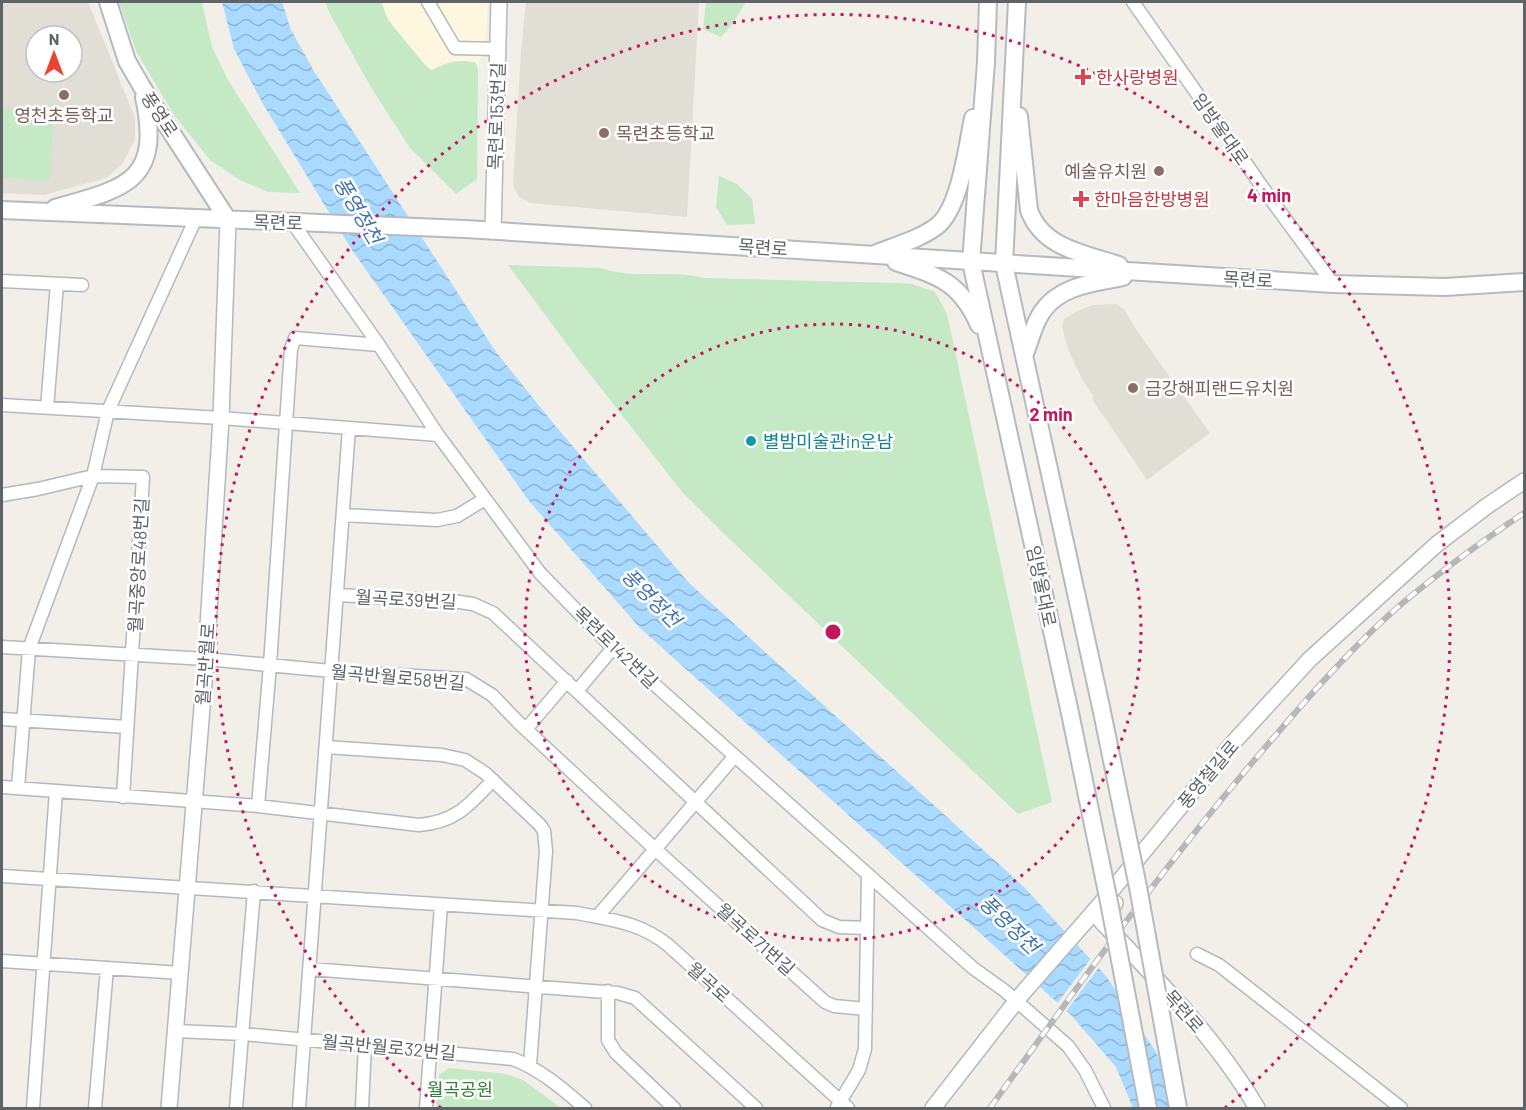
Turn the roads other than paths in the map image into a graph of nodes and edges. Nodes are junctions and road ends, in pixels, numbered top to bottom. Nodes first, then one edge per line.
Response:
1 (108, 2) edge
2 (428, 2) edge
3 (499, 2) edge
4 (988, 2) edge
5 (1017, 2) edge
6 (1133, 2) edge
7 (498, 49) junction
8 (986, 62) junction
9 (1014, 65) junction
10 (142, 87) junction
11 (2, 210) edge
12 (41, 212) junction
13 (196, 218) junction
14 (228, 220) junction
15 (300, 223) junction
16 (493, 231) junction
17 (873, 255) junction
18 (971, 262) junction
19 (1004, 264) junction
20 (1144, 272) junction
21 (2, 281) edge
22 (1524, 282) edge
23 (57, 284) junction
24 (1333, 284) junction
25 (82, 285) dead end
26 (379, 345) junction
27 (992, 355) junction
28 (1024, 357) junction
29 (2, 405) edge
30 (47, 408) junction
31 (108, 411) junction
32 (221, 418) junction
33 (288, 423) junction
34 (350, 428) junction
35 (438, 435) junction
36 (93, 476) junction
37 (1524, 481) edge
38 (2, 495) edge
39 (485, 499) junction
40 (343, 515) junction
41 (337, 595) junction
42 (2, 647) edge
43 (614, 648) junction
44 (29, 649) junction
45 (133, 655) junction
46 (206, 659) junction
47 (270, 665) junction
48 (331, 670) junction
49 (567, 681) junction
50 (581, 694) junction
51 (2, 719) edge
52 (23, 720) junction
53 (127, 727) junction
54 (526, 729) junction
55 (540, 742) joint
56 (326, 747) junction
57 (734, 757) junction
58 (493, 780) junction
59 (2, 787) edge
60 (18, 788) junction
61 (56, 791) junction
62 (123, 797) junction
63 (194, 802) junction
64 (696, 802) junction
65 (258, 806) junction
66 (321, 813) junction
67 (656, 849) junction
68 (868, 875) junction
69 (2, 876) edge
70 (50, 879) junction
71 (188, 888) junction
72 (254, 891) junction
73 (315, 896) junction
74 (441, 905) junction
75 (543, 912) junction
76 (1099, 914) junction
77 (597, 917) junction
78 (867, 928) junction
79 (1197, 954) dead end
80 (2, 961) edge
81 (43, 963) junction
82 (107, 968) junction
83 (310, 969) junction
84 (181, 973) junction
85 (435, 979) junction
86 (536, 987) junction
87 (608, 991) junction
88 (1018, 998) junction
89 (866, 1009) junction
90 (176, 1031) junction
91 (243, 1034) junction
92 (304, 1040) junction
93 (365, 1045) junction
94 (431, 1051) junction
95 (530, 1065) junction
96 (841, 1106) edge
97 (33, 1108) edge
98 (95, 1108) edge
99 (169, 1108) edge
100 (236, 1108) edge
101 (299, 1108) edge
102 (362, 1108) edge
103 (426, 1108) edge
104 (585, 1108) edge
105 (674, 1108) edge
106 (756, 1108) edge
107 (933, 1108) edge
108 (1104, 1108) edge
109 (1148, 1108) edge
110 (1178, 1108) edge
111 (1257, 1108) edge
112 (1401, 1108) edge

1 - 10 main road, 풍영로
2 - 7 street
3 - 7 street, 목련로153번길
4 - 8 main road, 임방울대로
5 - 9 main road, 임방울대로
6 - 24 street, 임방울대로
7 - 16 street, 목련로153번길
8 - 9 main road
8 - 17 main road
8 - 18 main road, 임방울대로
9 - 19 main road, 임방울대로
9 - 20 main road
10 - 12 main road
10 - 14 main road, 풍영로
11 - 12 main road, 목련로
12 - 13 main road, 목련로
13 - 14 main road, 목련로
13 - 31 street
14 - 15 main road, 목련로
14 - 32 street, 월곡반월로
15 - 16 main road, 목련로
15 - 26 street, 목련로142번길
16 - 17 main road, 목련로
17 - 18 main road, 목련로
17 - 27 main road
18 - 19 main road, 목련로
18 - 27 main road, 임방울대로
19 - 20 main road, 목련로
19 - 28 main road, 임방울대로
20 - 24 main road, 목련로
20 - 28 main road
21 - 23 street
22 - 24 main road, 목련로
23 - 25 street
23 - 30 street
26 - 33 street
26 - 35 street, 목련로142번길
27 - 109 main road, 임방울대로, bridge
28 - 110 main road, 임방울대로, bridge
29 - 30 street
30 - 31 street
31 - 32 street
31 - 36 street
32 - 33 street
32 - 46 street, 월곡반월로
33 - 34 street
33 - 47 street
34 - 35 street
34 - 40 street, 월곡로39번길
35 - 39 street, 목련로142번길
36 - 38 street, 월곡중앙로48번길
36 - 44 street
36 - 45 street, 월곡중앙로48번길
37 - 76 street, 풍영철길로
39 - 40 street
39 - 43 street, 목련로142번길
40 - 41 street, 월곡로39번길
41 - 48 street, 월곡로39번길
41 - 49 street, 월곡로39번길
42 - 44 street, 월곡반월로58번길
43 - 50 street
43 - 57 street, 목련로142번길
44 - 45 street, 월곡반월로58번길
44 - 52 street
45 - 46 street, 월곡반월로58번길
45 - 53 street, 월곡중앙로48번길
46 - 47 street, 월곡반월로58번길
46 - 63 street, 월곡반월로
47 - 48 street, 월곡반월로58번길
47 - 65 street
48 - 54 street, 월곡반월로58번길
48 - 56 street, 월곡로39번길
49 - 50 street, 월곡로39번길
49 - 54 street
50 - 64 street, 월곡로39번길
51 - 52 street
52 - 53 street
52 - 60 street
53 - 62 street, 월곡중앙로48번길
54 - 55 street, 월곡반월로58번길
55 - 67 street, 월곡로71번길
56 - 58 street
56 - 66 street, 월곡로39번길
57 - 64 street
57 - 68 street, 목련로142번길
58 - 66 street
58 - 75 street
59 - 60 street
60 - 61 street
61 - 62 street
61 - 70 street
62 - 63 street
63 - 65 street
63 - 71 street, 월곡반월로
64 - 67 street
64 - 78 street
65 - 66 street
66 - 73 street, 월곡로39번길
67 - 77 street
67 - 89 street, 월곡로71번길
68 - 78 street
68 - 88 street, 목련로142번길
69 - 70 street, 월곡로
70 - 71 street, 월곡로
70 - 81 street
71 - 72 street, 월곡로
71 - 84 street, 월곡반월로
72 - 73 street, 월곡로
72 - 91 street
73 - 74 street, 월곡로
73 - 83 street, 월곡로39번길
74 - 75 street, 월곡로
74 - 85 street
75 - 77 street, 월곡로
75 - 86 street
76 - 88 street
76 - 111 street, 목련로
77 - 96 street, 월곡로
78 - 89 street
79 - 112 street
80 - 81 street
81 - 82 street
81 - 97 street
82 - 84 street
82 - 98 street
83 - 85 street
83 - 92 street, 월곡로39번길
84 - 90 street, 월곡반월로
85 - 86 street
85 - 94 street
86 - 87 street
86 - 95 street
87 - 105 street
87 - 106 street
88 - 107 street
88 - 108 street, 목련로142번길
89 - 96 street
90 - 91 street, 월곡반월로32번길
90 - 99 street, 월곡반월로
91 - 92 street, 월곡반월로32번길
91 - 100 street
92 - 93 street, 월곡반월로32번길
92 - 101 street, 월곡로39번길
93 - 94 street, 월곡반월로32번길
93 - 102 street
94 - 95 street, 월곡반월로32번길
94 - 103 street
95 - 104 street, 월곡반월로32번길

